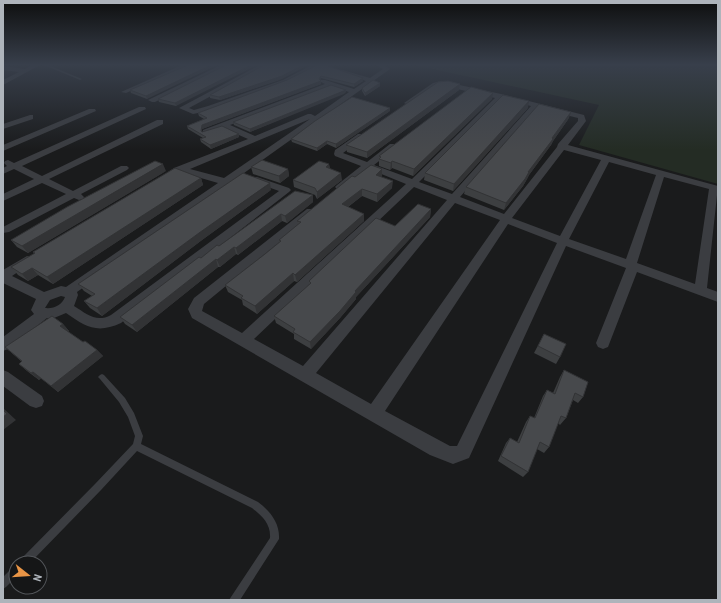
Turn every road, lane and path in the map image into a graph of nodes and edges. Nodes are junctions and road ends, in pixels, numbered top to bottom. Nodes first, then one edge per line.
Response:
1 (167, 93) edge
2 (210, 93) edge
3 (251, 93) edge
4 (306, 93) edge
5 (353, 93) edge
6 (422, 93) edge
7 (463, 93) edge
8 (490, 93) edge
9 (501, 96) junction
10 (457, 98) edge
11 (152, 100) dead end
12 (536, 105) junction
13 (403, 106) edge
14 (331, 109) junction
15 (142, 110) dead end
16 (92, 111) dead end
17 (30, 117) dead end
18 (160, 122) dead end
19 (223, 125) junction
20 (3, 127) edge
21 (370, 129) edge
22 (206, 132) edge
23 (256, 139) junction
24 (403, 139) edge
25 (561, 146) junction
26 (3, 148) edge
27 (606, 158) junction
28 (3, 161) edge
29 (14, 166) junction
30 (366, 166) junction
31 (124, 168) dead end
32 (3, 170) edge
33 (177, 170) junction
34 (661, 173) junction
35 (238, 174) junction
36 (42, 179) junction
37 (158, 182) edge
38 (226, 182) junction
39 (413, 183) junction
40 (716, 189) edge
41 (286, 190) junction
42 (73, 194) junction
43 (298, 194) edge
44 (329, 196) edge
45 (3, 198) edge
46 (453, 199) junction
47 (86, 200) edge
48 (317, 206) edge
49 (506, 219) junction
50 (5, 230) dead end
51 (563, 241) junction
52 (38, 253) edge
53 (632, 266) junction
54 (700, 290) junction
55 (68, 292) junction
56 (718, 297) edge
57 (44, 298) junction
58 (66, 307) junction
59 (43, 314) junction
60 (244, 340) junction
61 (603, 343) dead end
62 (3, 345) edge
63 (304, 375) junction
64 (3, 377) edge
65 (102, 377) dead end
66 (36, 401) dead end
67 (374, 414) junction
68 (136, 446) junction
69 (31, 555) edge
70 (234, 600) edge

1 - 11 street
2 - 3 street
4 - 19 street
5 - 14 street
6 - 13 street
7 - 10 street
8 - 9 street
9 - 12 street
9 - 39 street
12 - 25 street
12 - 46 street
14 - 23 street
14 - 35 street
15 - 29 street
16 - 26 street
17 - 20 street
18 - 36 street
19 - 22 street
19 - 23 street
21 - 30 street
23 - 33 street
24 - 30 street
25 - 27 street
25 - 49 street
27 - 34 street
27 - 51 street
28 - 29 street
29 - 32 street
29 - 36 street
30 - 39 street
30 - 44 street
31 - 42 street
33 - 37 street
33 - 38 street
34 - 40 street
34 - 53 street
35 - 38 street
35 - 41 street
36 - 42 street
36 - 45 street
38 - 55 street
39 - 46 street
39 - 60 street
40 - 54 street
41 - 43 street
41 - 58 street
42 - 47 street
42 - 50 street
46 - 49 street
46 - 63 street
48 - 60 street
49 - 51 street
49 - 67 street
51 - 53 street
51 - 67 street
52 - 57 street
53 - 54 street
53 - 61 street
54 - 56 street
55 - 57 street
55 - 58 street
57 - 59 street
58 - 59 street
59 - 62 street
60 - 63 street
63 - 67 street
64 - 66 street
65 - 68 lane
68 - 69 lane
68 - 70 lane

